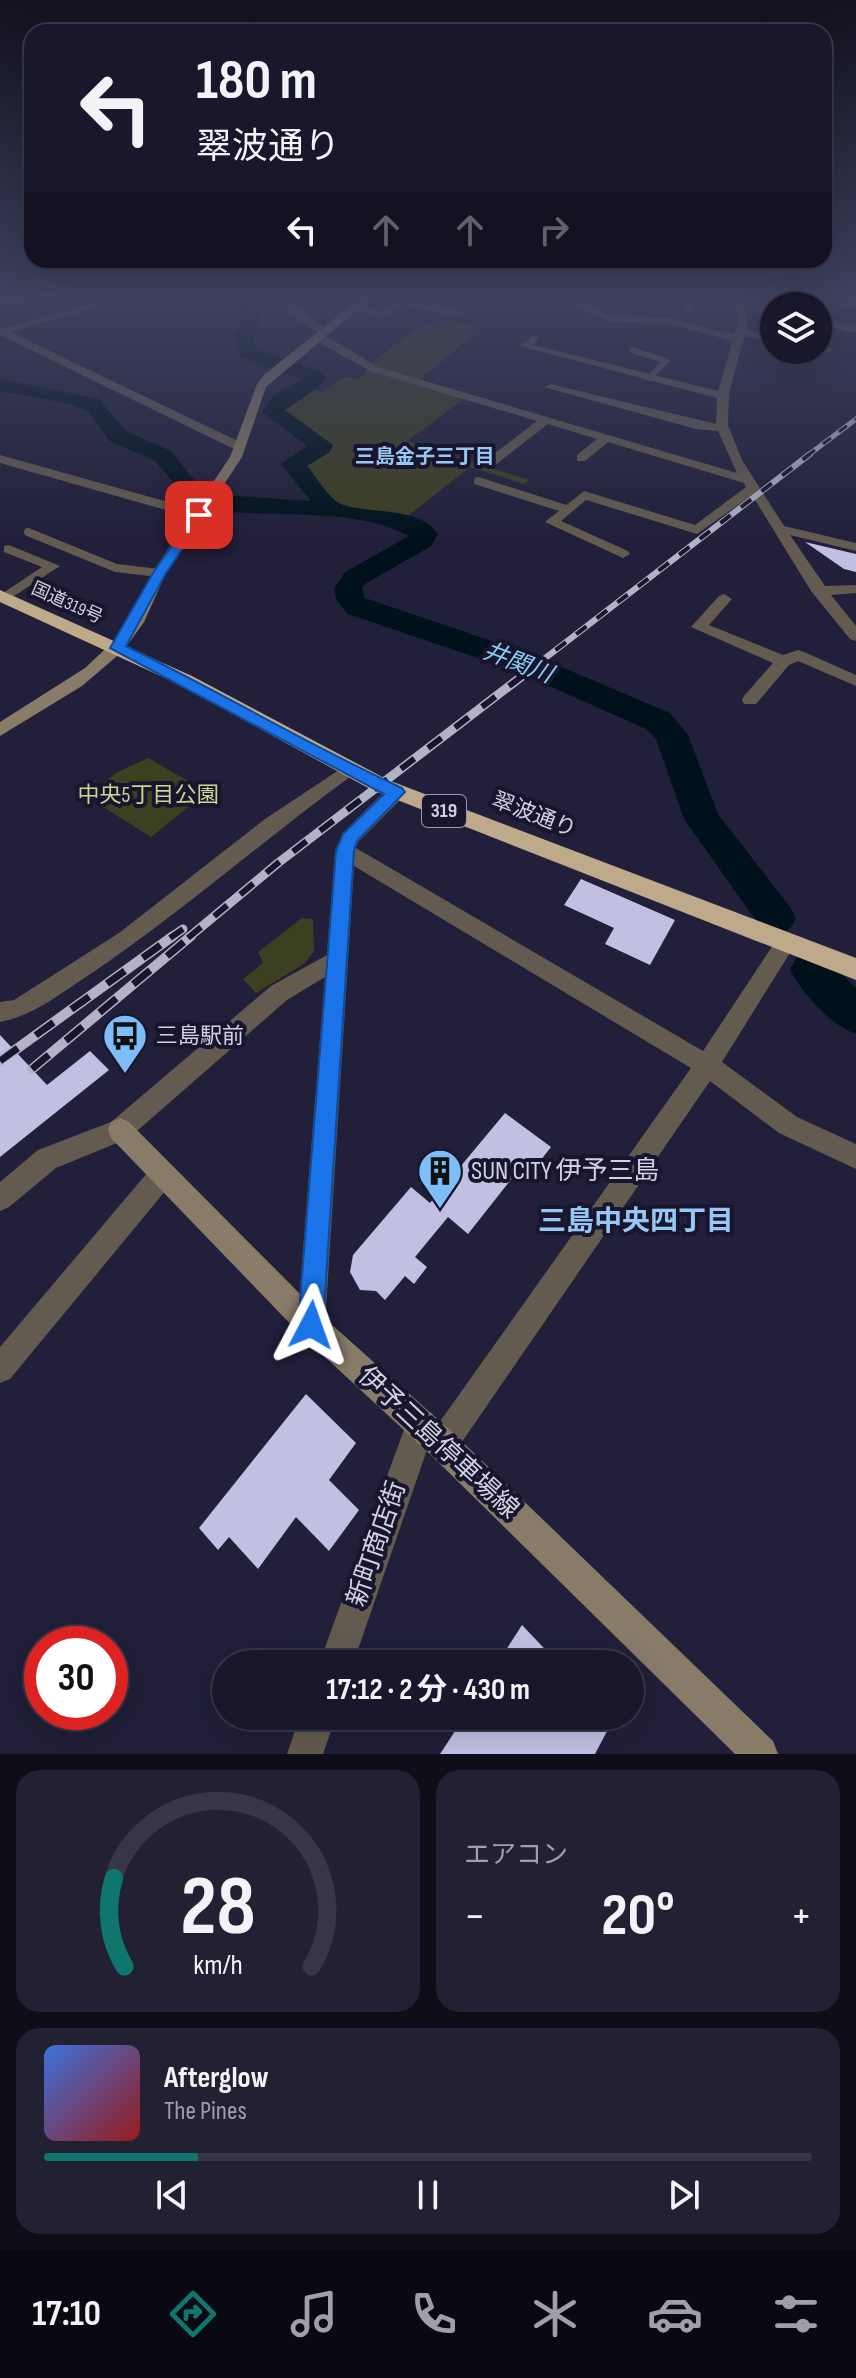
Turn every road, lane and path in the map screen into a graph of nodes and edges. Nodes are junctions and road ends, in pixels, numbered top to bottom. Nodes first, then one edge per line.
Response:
1 (94, 377) edge
2 (270, 377) edge
3 (400, 377) edge
4 (645, 377) edge
5 (729, 377) edge
6 (649, 378) joint
7 (550, 387) dead end
8 (724, 396) junction
9 (546, 420) junction
10 (723, 428) junction
11 (606, 438) junction
12 (240, 447) junction
13 (581, 458) dead end
14 (0, 459) edge
15 (490, 463) dead end
16 (478, 481) dead end
17 (750, 484) junction
18 (205, 507) junction
19 (566, 509) junction
20 (777, 528) junction
21 (28, 532) dead end
22 (856, 547) edge
23 (9, 549) dead end
24 (623, 554) dead end
25 (159, 573) junction
26 (856, 589) edge
27 (818, 591) junction
28 (2, 596) edge
29 (724, 599) dead end
30 (856, 636) edge
31 (118, 648) junction
32 (783, 661) junction
33 (856, 681) edge
34 (750, 700) dead end
35 (0, 730) edge
36 (348, 770) junction
37 (396, 792) junction
38 (345, 851) junction
39 (786, 942) junction
40 (335, 961) junction
41 (856, 969) edge
42 (9, 1010) edge
43 (707, 1065) junction
44 (120, 1130) junction
45 (856, 1157) edge
46 (162, 1175) junction
47 (0, 1198) edge
48 (311, 1325) junction
49 (0, 1369) edge
50 (432, 1434) junction
51 (342, 1650) edge
52 (313, 1730) edge
53 (305, 1754) edge
54 (760, 1754) edge

1 - 12 street
2 - 12 main road
3 - 9 street
4 - 6 street
5 - 8 street
6 - 8 street
7 - 10 street
8 - 10 street
9 - 11 street
9 - 15 street
10 - 17 street
11 - 13 street
11 - 17 street
12 - 18 main road
14 - 18 street
16 - 19 lane
17 - 19 street
17 - 20 street
18 - 25 main road
19 - 24 street
20 - 22 street
20 - 27 street
21 - 25 lane
23 - 28 street
25 - 31 main road
26 - 27 street
27 - 30 street
28 - 31 highway, 国道319号 / 319
29 - 32 street
31 - 35 main road
31 - 36 highway, 翠波通り / 319
32 - 33 street
32 - 34 street
36 - 37 highway, 翠波通り / 319
36 - 42 street
37 - 38 street
37 - 39 highway, 翠波通り / 319
38 - 40 street
38 - 43 street
39 - 41 highway, 翠波通り / 319
39 - 43 street, 新町商店街
40 - 44 street
40 - 48 street
43 - 45 street
43 - 50 street, 新町商店街
44 - 46 main road, 伊予三島停車場線
44 - 47 street
46 - 48 main road, 伊予三島停車場線
46 - 49 street
48 - 50 main road, 伊予三島停車場線
50 - 51 street, 新町商店街
50 - 54 main road, 伊予三島停車場線
52 - 53 street

